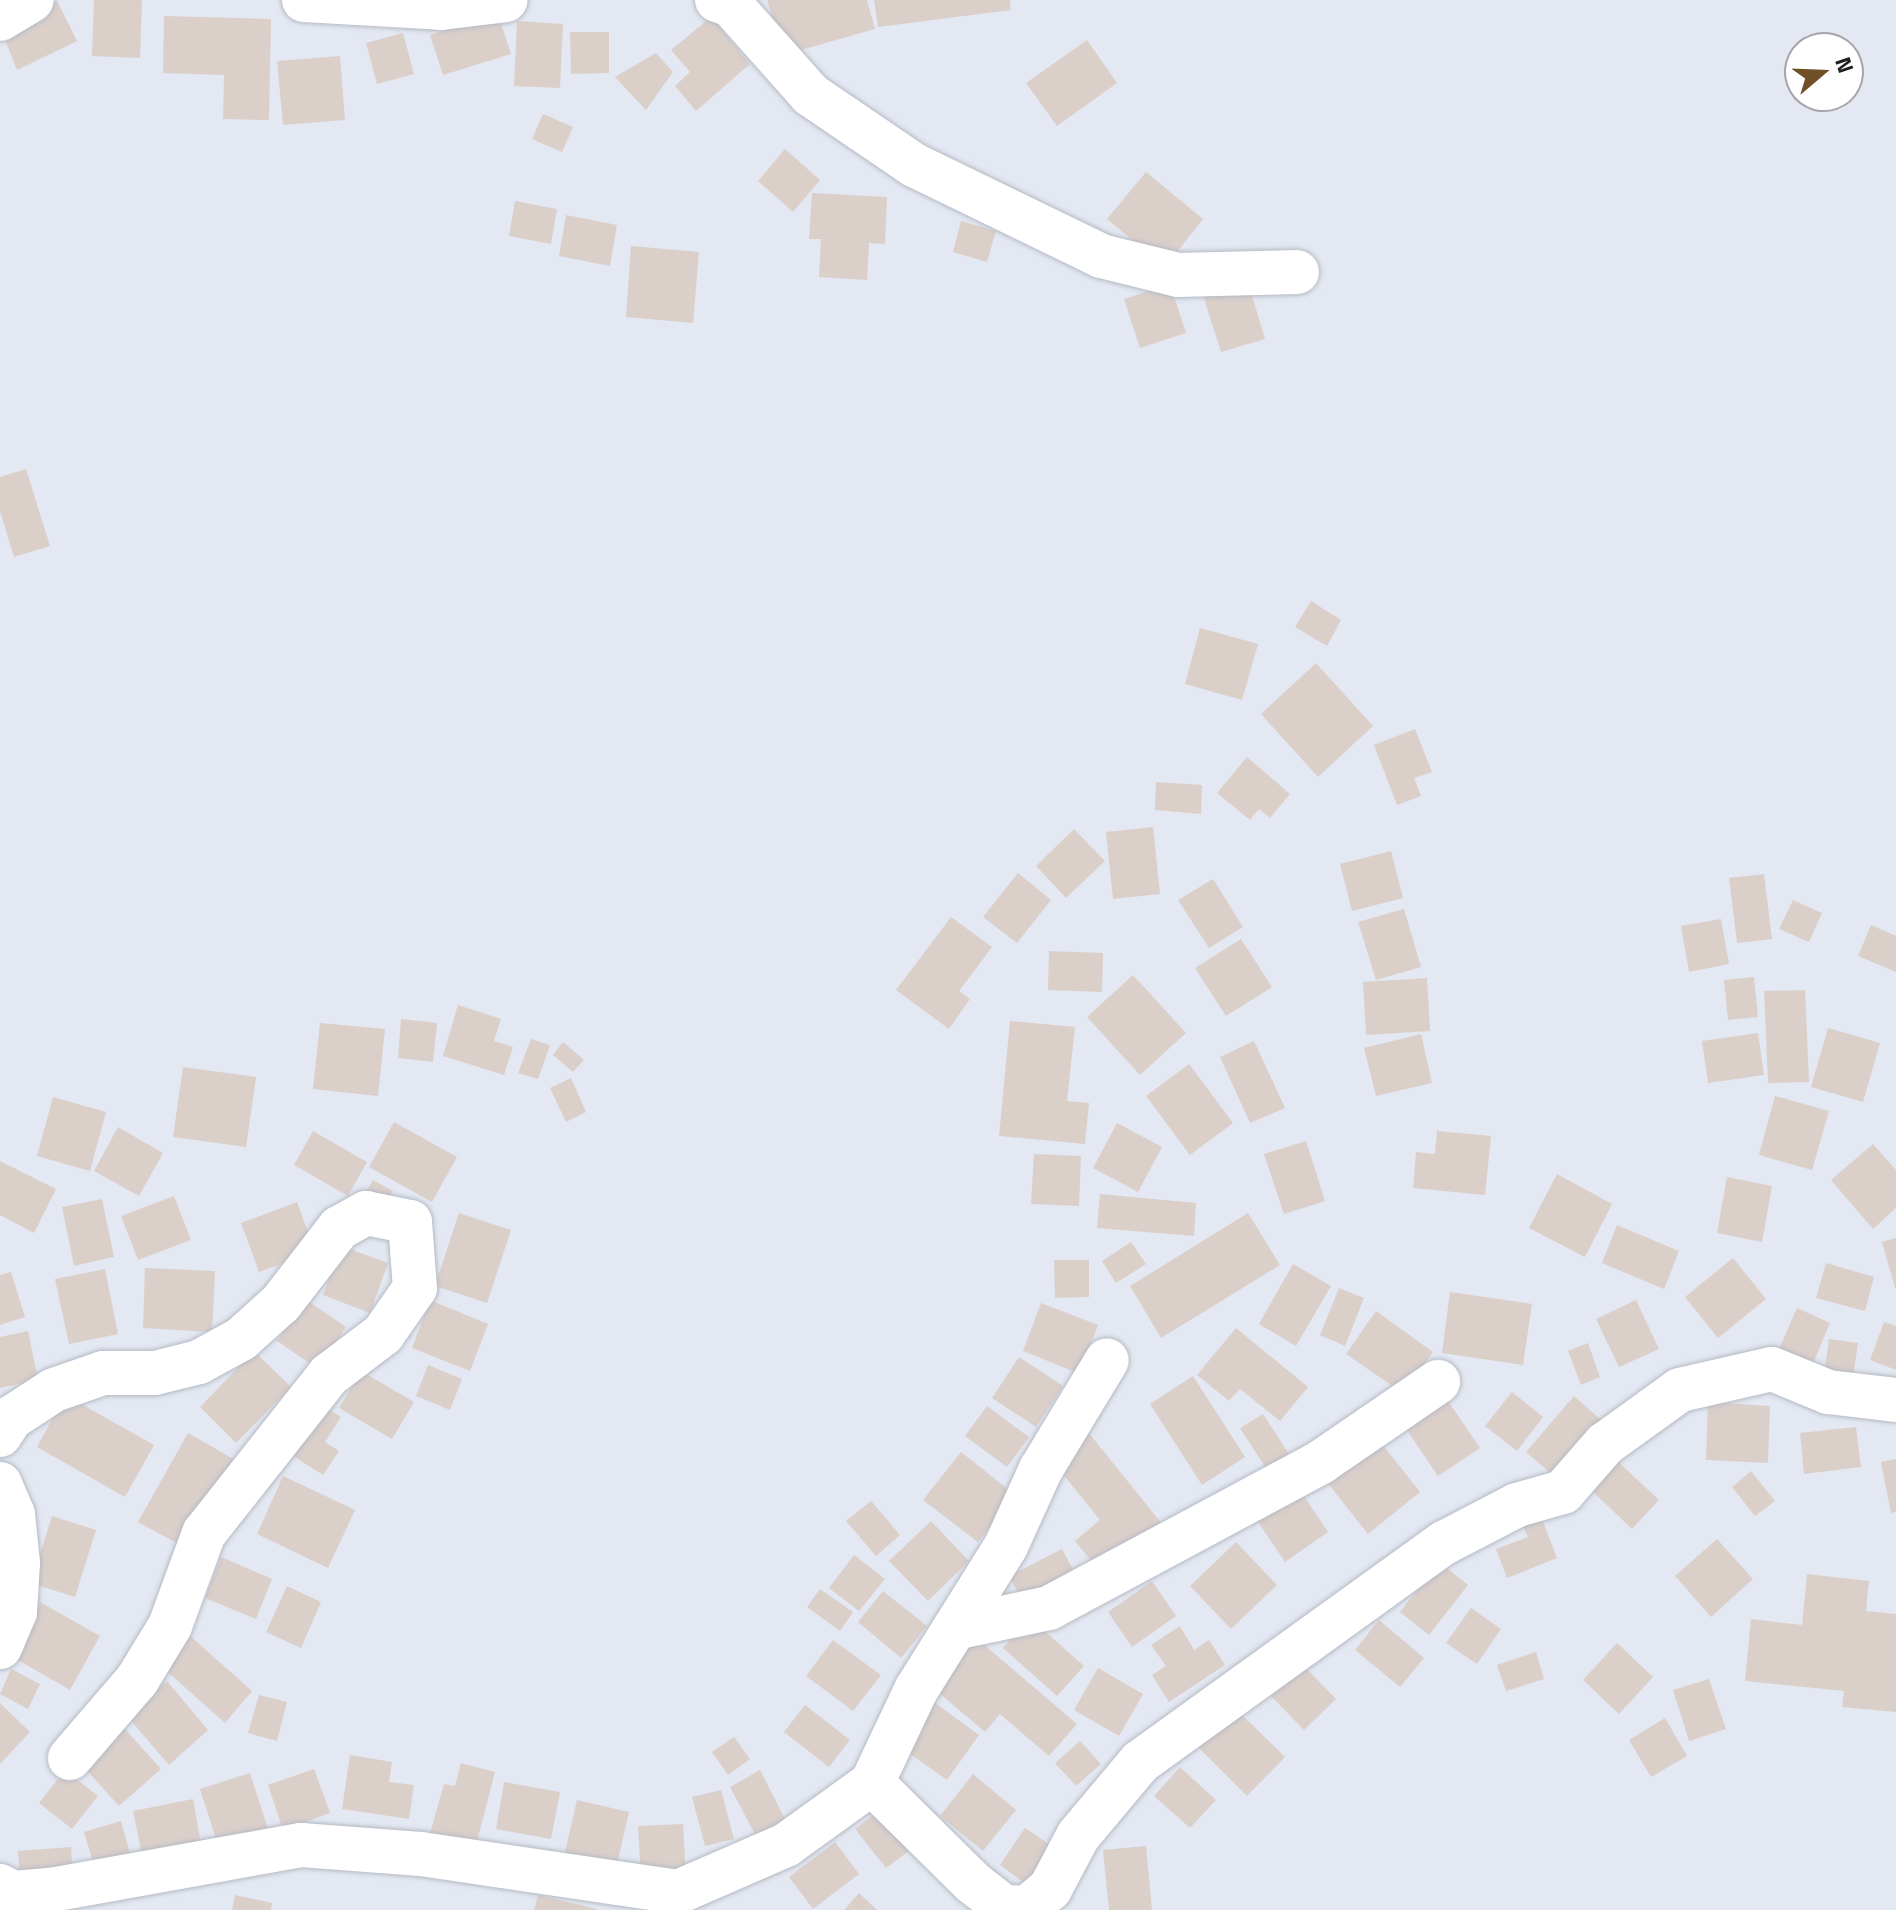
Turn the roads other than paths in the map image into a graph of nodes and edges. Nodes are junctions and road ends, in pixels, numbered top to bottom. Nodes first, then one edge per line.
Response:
1 (32, 0) edge
2 (304, 0) edge
3 (506, 0) edge
4 (717, 0) edge
5 (0, 19) edge
6 (1297, 272) dead end
7 (1107, 1360) dead end
8 (1438, 1382) dead end
9 (1896, 1400) edge
10 (0, 1435) edge
11 (0, 1484) edge
12 (955, 1628) junction
13 (0, 1647) edge
14 (70, 1758) dead end
15 (872, 1783) junction
16 (1078, 1836) junction
17 (0, 1886) edge
18 (1066, 1910) edge

1 - 5 street
2 - 3 street
4 - 6 street
7 - 12 street
8 - 12 street
9 - 16 street
10 - 14 street
11 - 13 street
12 - 15 street
15 - 16 street
15 - 17 street
16 - 18 street

